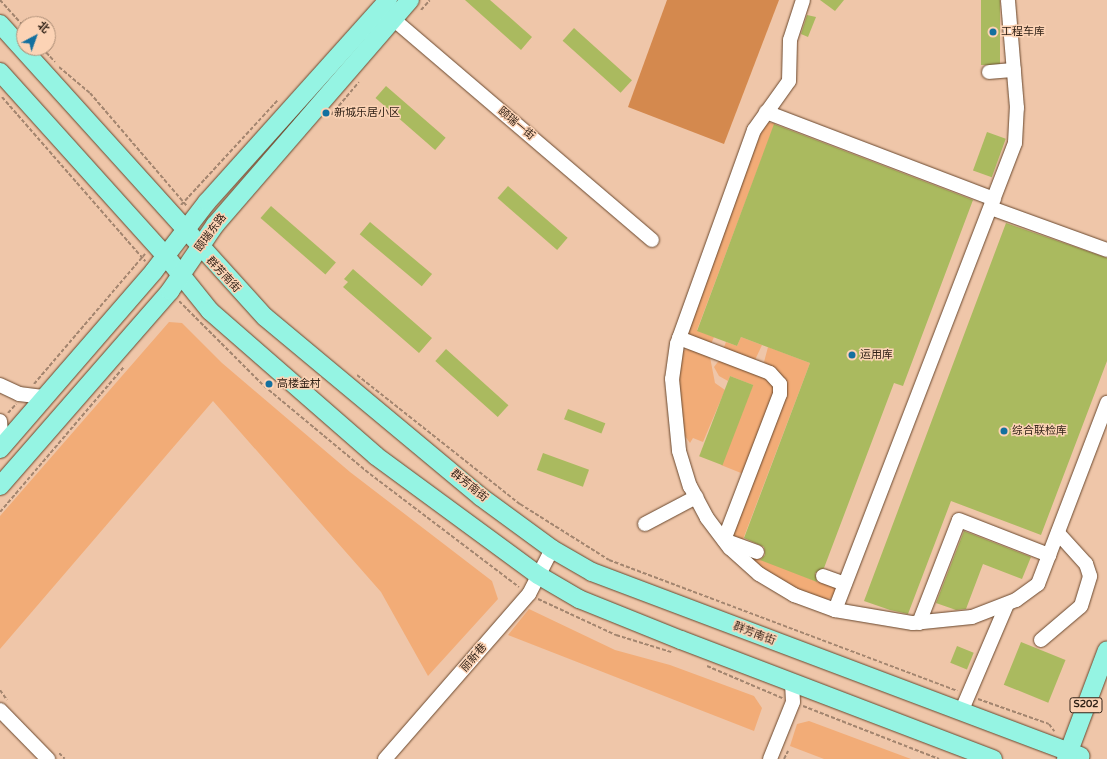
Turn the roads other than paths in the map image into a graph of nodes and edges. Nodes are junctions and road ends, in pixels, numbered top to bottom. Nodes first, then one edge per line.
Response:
1 (410, 0) edge
2 (803, 0) edge
3 (1008, 0) edge
4 (387, 9) edge
5 (0, 24) edge
6 (1014, 70) junction
7 (0, 72) edge
8 (989, 72) dead end
9 (766, 112) junction
10 (993, 203) junction
11 (184, 230) junction
12 (652, 240) dead end
13 (199, 249) junction
14 (1107, 250) edge
15 (165, 255) junction
16 (181, 275) junction
17 (679, 338) junction
18 (0, 385) edge
19 (45, 397) junction
20 (1107, 403) edge
21 (0, 421) edge
22 (1, 448) edge
23 (0, 486) edge
24 (696, 497) junction
25 (645, 524) dead end
26 (1058, 533) junction
27 (724, 540) junction
28 (552, 549) junction
29 (757, 552) dead end
30 (1049, 555) junction
31 (538, 576) junction
32 (824, 576) dead end
33 (845, 584) junction
34 (1007, 604) junction
35 (835, 610) junction
36 (919, 623) junction
37 (1041, 640) dead end
38 (1107, 650) edge
39 (792, 682) junction
40 (1107, 685) edge
41 (0, 710) edge
42 (961, 712) junction
43 (1073, 756) edge
44 (48, 759) edge
45 (385, 759) edge
46 (770, 759) edge
47 (993, 759) edge

1 - 4 main road, 颐瑞东路
2 - 9 street
3 - 6 street
4 - 11 main road, 颐瑞东路
4 - 12 street, 颐瑞一街
4 - 13 main road, 颐瑞东路
5 - 11 main road, 群芳南街
6 - 8 street
6 - 10 street
7 - 15 main road
9 - 10 street
9 - 17 street
10 - 14 street
10 - 33 street
11 - 13 main road, 群芳南街
11 - 15 main road, 颐瑞东路
13 - 16 main road, 颐瑞东路
13 - 28 main road, 群芳南街
15 - 16 main road
15 - 19 main road, 颐瑞东路
16 - 23 main road, 颐瑞东路
16 - 31 main road
17 - 24 street
17 - 27 street
18 - 19 street
19 - 22 main road, 颐瑞东路
20 - 26 street
21 - 22 street
24 - 25 street
24 - 27 street
26 - 30 street
26 - 37 street
27 - 29 street
27 - 35 street
28 - 31 street, 丽新巷
28 - 42 main road, 群芳南街
30 - 34 street
30 - 36 street
31 - 39 main road
31 - 45 street, 丽新巷
32 - 33 street
33 - 35 street
34 - 36 street
34 - 42 street
35 - 36 street
38 - 43 main road, S202
39 - 46 street
39 - 47 main road
40 - 43 main road, S202
41 - 44 street
42 - 43 main road, 群芳南街

